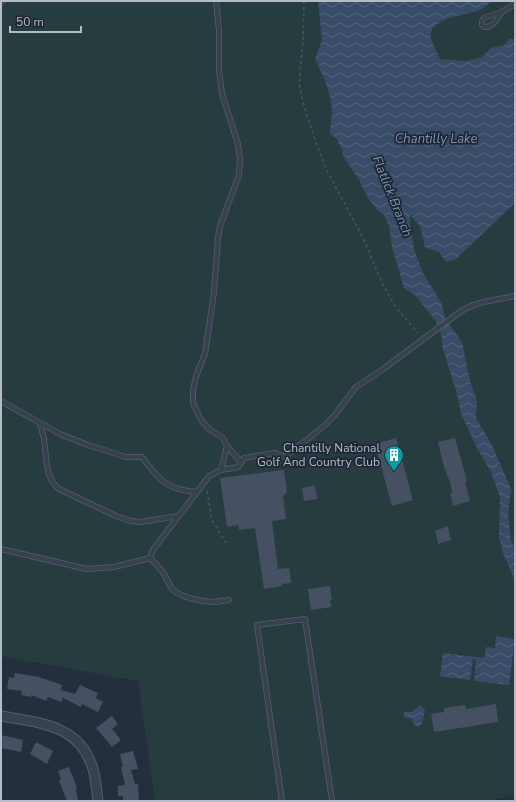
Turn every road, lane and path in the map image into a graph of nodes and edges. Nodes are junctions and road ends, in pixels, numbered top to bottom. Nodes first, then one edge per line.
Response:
1 (216, 1) edge
2 (304, 1) edge
3 (515, 4) edge
4 (502, 12) dead end
5 (515, 296) edge
6 (424, 339) junction
7 (1, 401) edge
8 (40, 423) junction
9 (227, 446) junction
10 (241, 462) junction
11 (221, 470) junction
12 (205, 481) junction
13 (197, 492) junction
14 (179, 516) junction
15 (226, 543) dead end
16 (1, 549) edge
17 (150, 558) junction
18 (229, 600) dead end
19 (1, 716) edge
20 (98, 801) edge
21 (282, 801) edge
22 (332, 801) edge

1 - 9 lane
2 - 6 path
3 - 4 lane
5 - 6 lane
6 - 10 lane
7 - 8 lane
8 - 13 lane
8 - 14 lane
9 - 10 lane
9 - 11 lane
10 - 11 lane
11 - 12 lane
12 - 13 lane
12 - 15 path
13 - 14 lane
14 - 17 lane
16 - 17 lane
17 - 18 lane
19 - 20 street
21 - 22 lane

